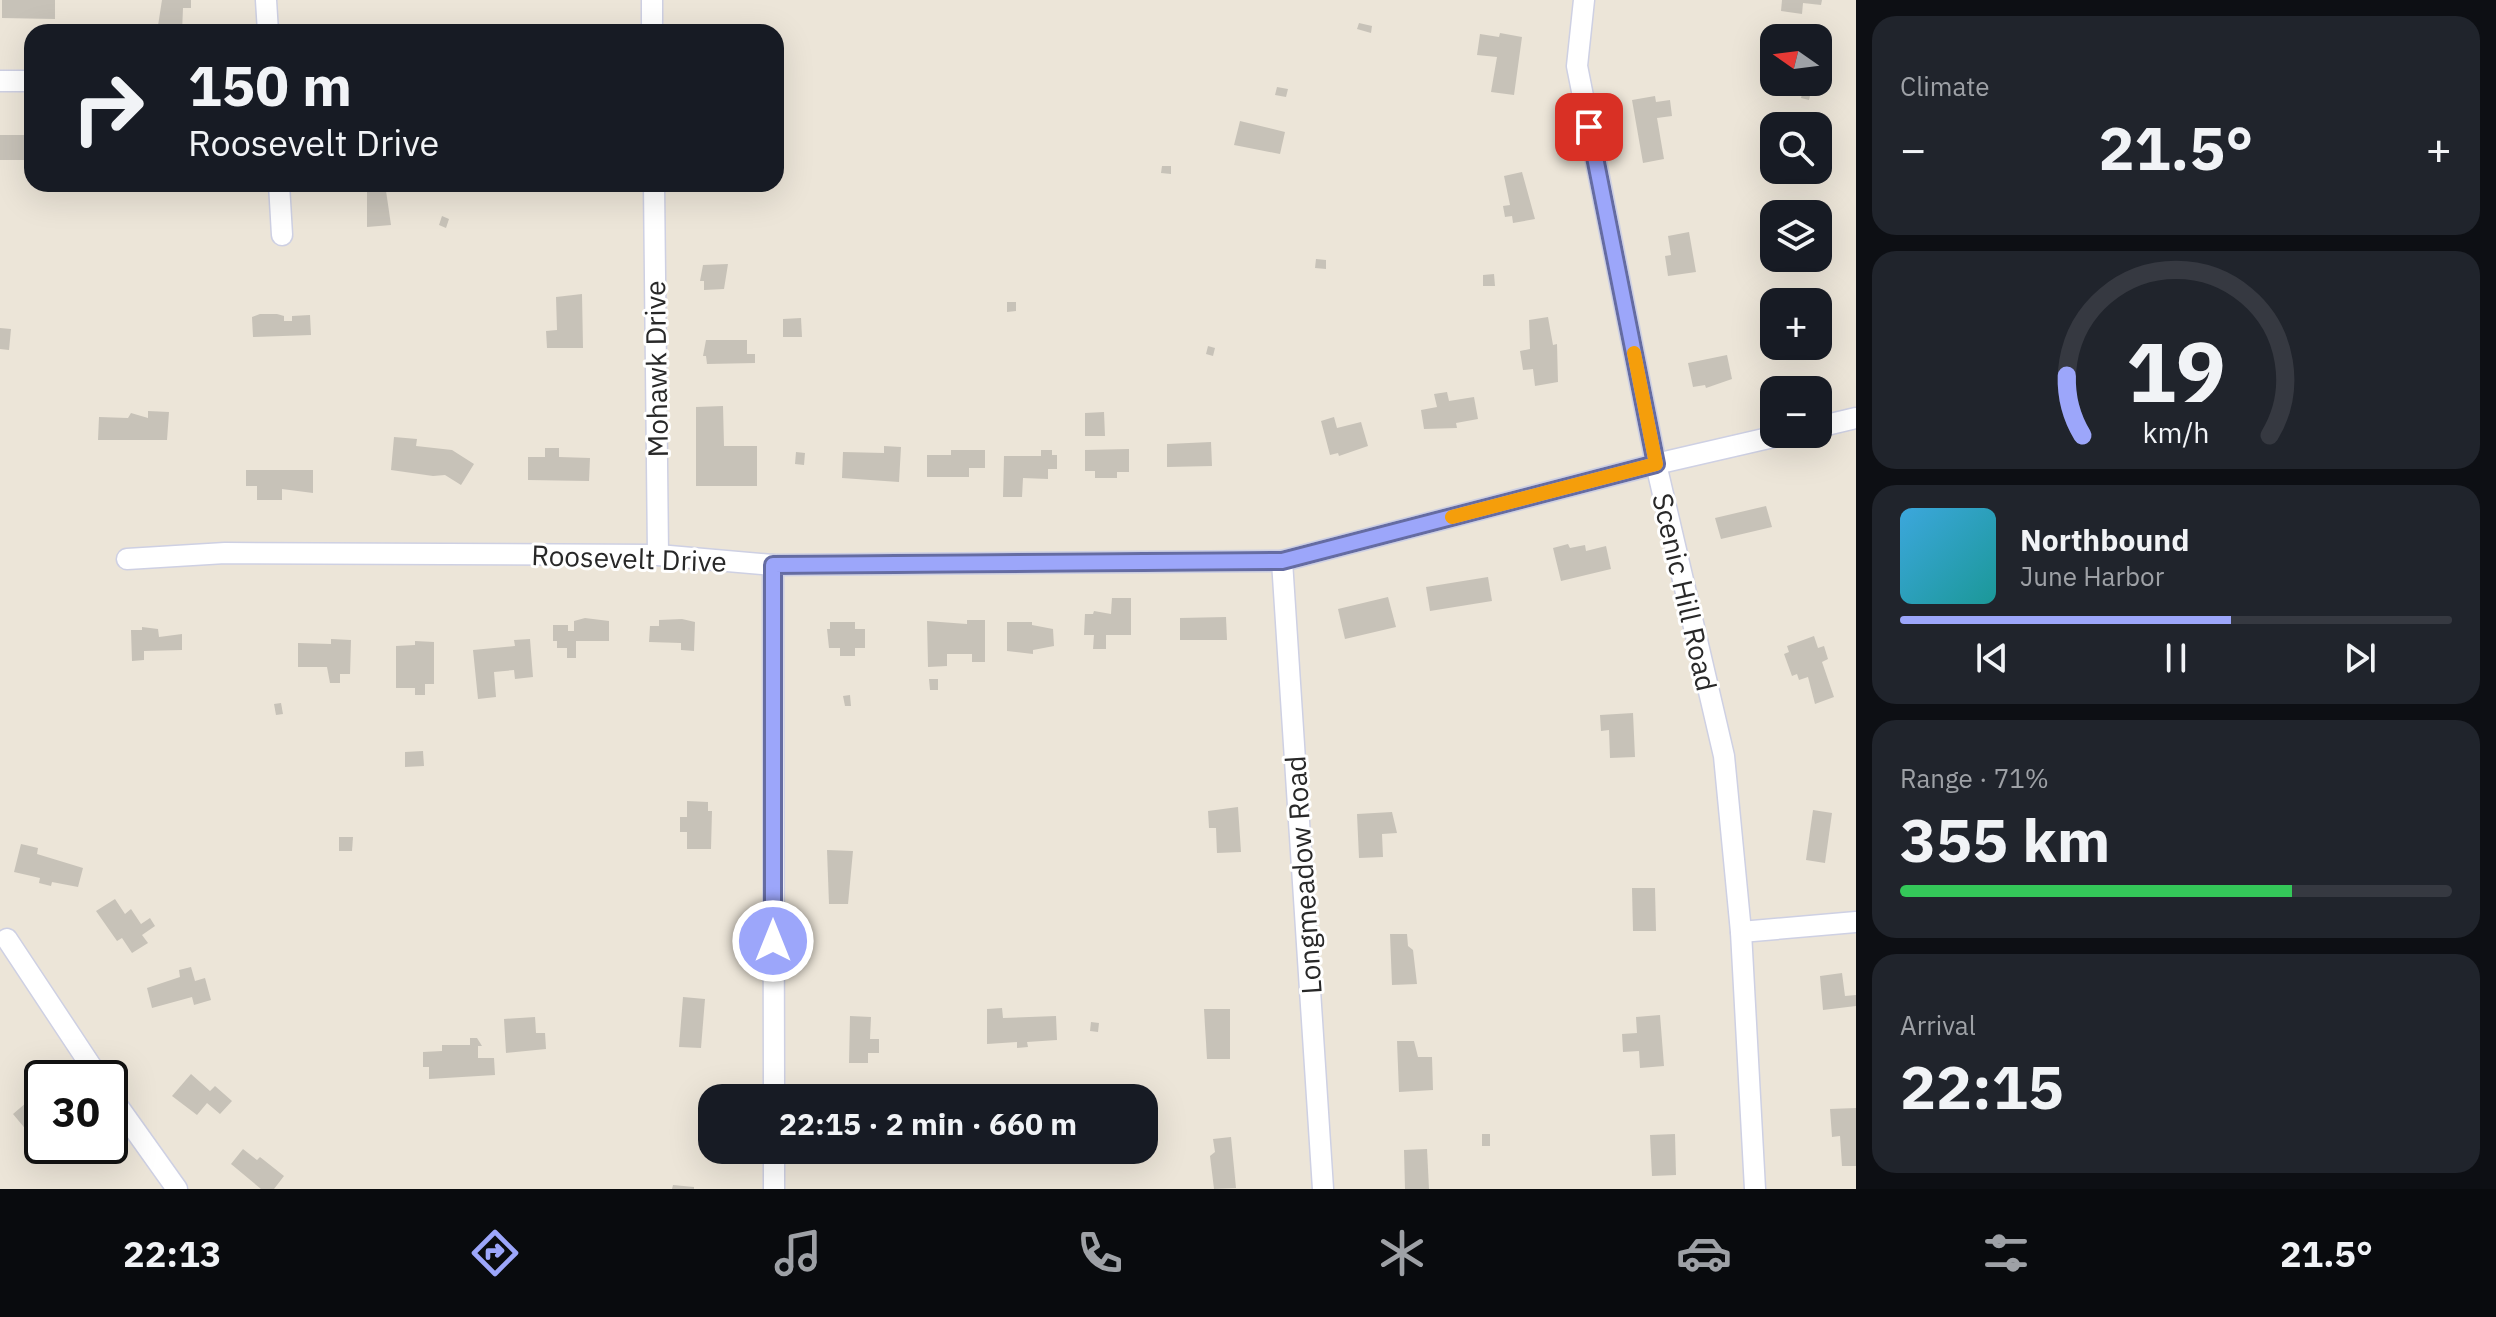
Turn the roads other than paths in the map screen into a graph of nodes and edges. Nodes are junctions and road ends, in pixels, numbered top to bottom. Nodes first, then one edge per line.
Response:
1 (266, 0) edge
2 (652, 0) edge
3 (1584, 0) edge
4 (268, 24) edge
5 (652, 24) edge
6 (0, 81) edge
7 (24, 81) edge
8 (279, 192) edge
9 (654, 192) edge
10 (282, 235) dead end
11 (1856, 418) edge
12 (1832, 424) edge
13 (1760, 440) edge
14 (1656, 464) junction
15 (658, 555) junction
16 (127, 559) dead end
17 (1282, 561) junction
18 (773, 565) junction
19 (1856, 922) edge
20 (1741, 932) junction
21 (7, 939) dead end
22 (87, 1060) edge
23 (774, 1084) edge
24 (128, 1120) edge
25 (774, 1164) edge
26 (177, 1189) edge
27 (774, 1189) edge
28 (1323, 1189) edge
29 (1755, 1189) edge

1 - 4 street
2 - 5 street
3 - 14 street, Scenic Hill Road
6 - 7 street
8 - 10 street
9 - 15 street, Mohawk Drive
11 - 12 street
13 - 14 street, Roosevelt Drive
14 - 17 street, Roosevelt Drive
14 - 20 street, Scenic Hill Road
15 - 16 street, Roosevelt Drive
15 - 18 street, Roosevelt Drive
17 - 18 street, Roosevelt Drive
17 - 28 street, Longmeadow Road
18 - 23 street
19 - 20 street
20 - 29 street, Scenic Hill Road
21 - 22 street
24 - 26 street
25 - 27 street

